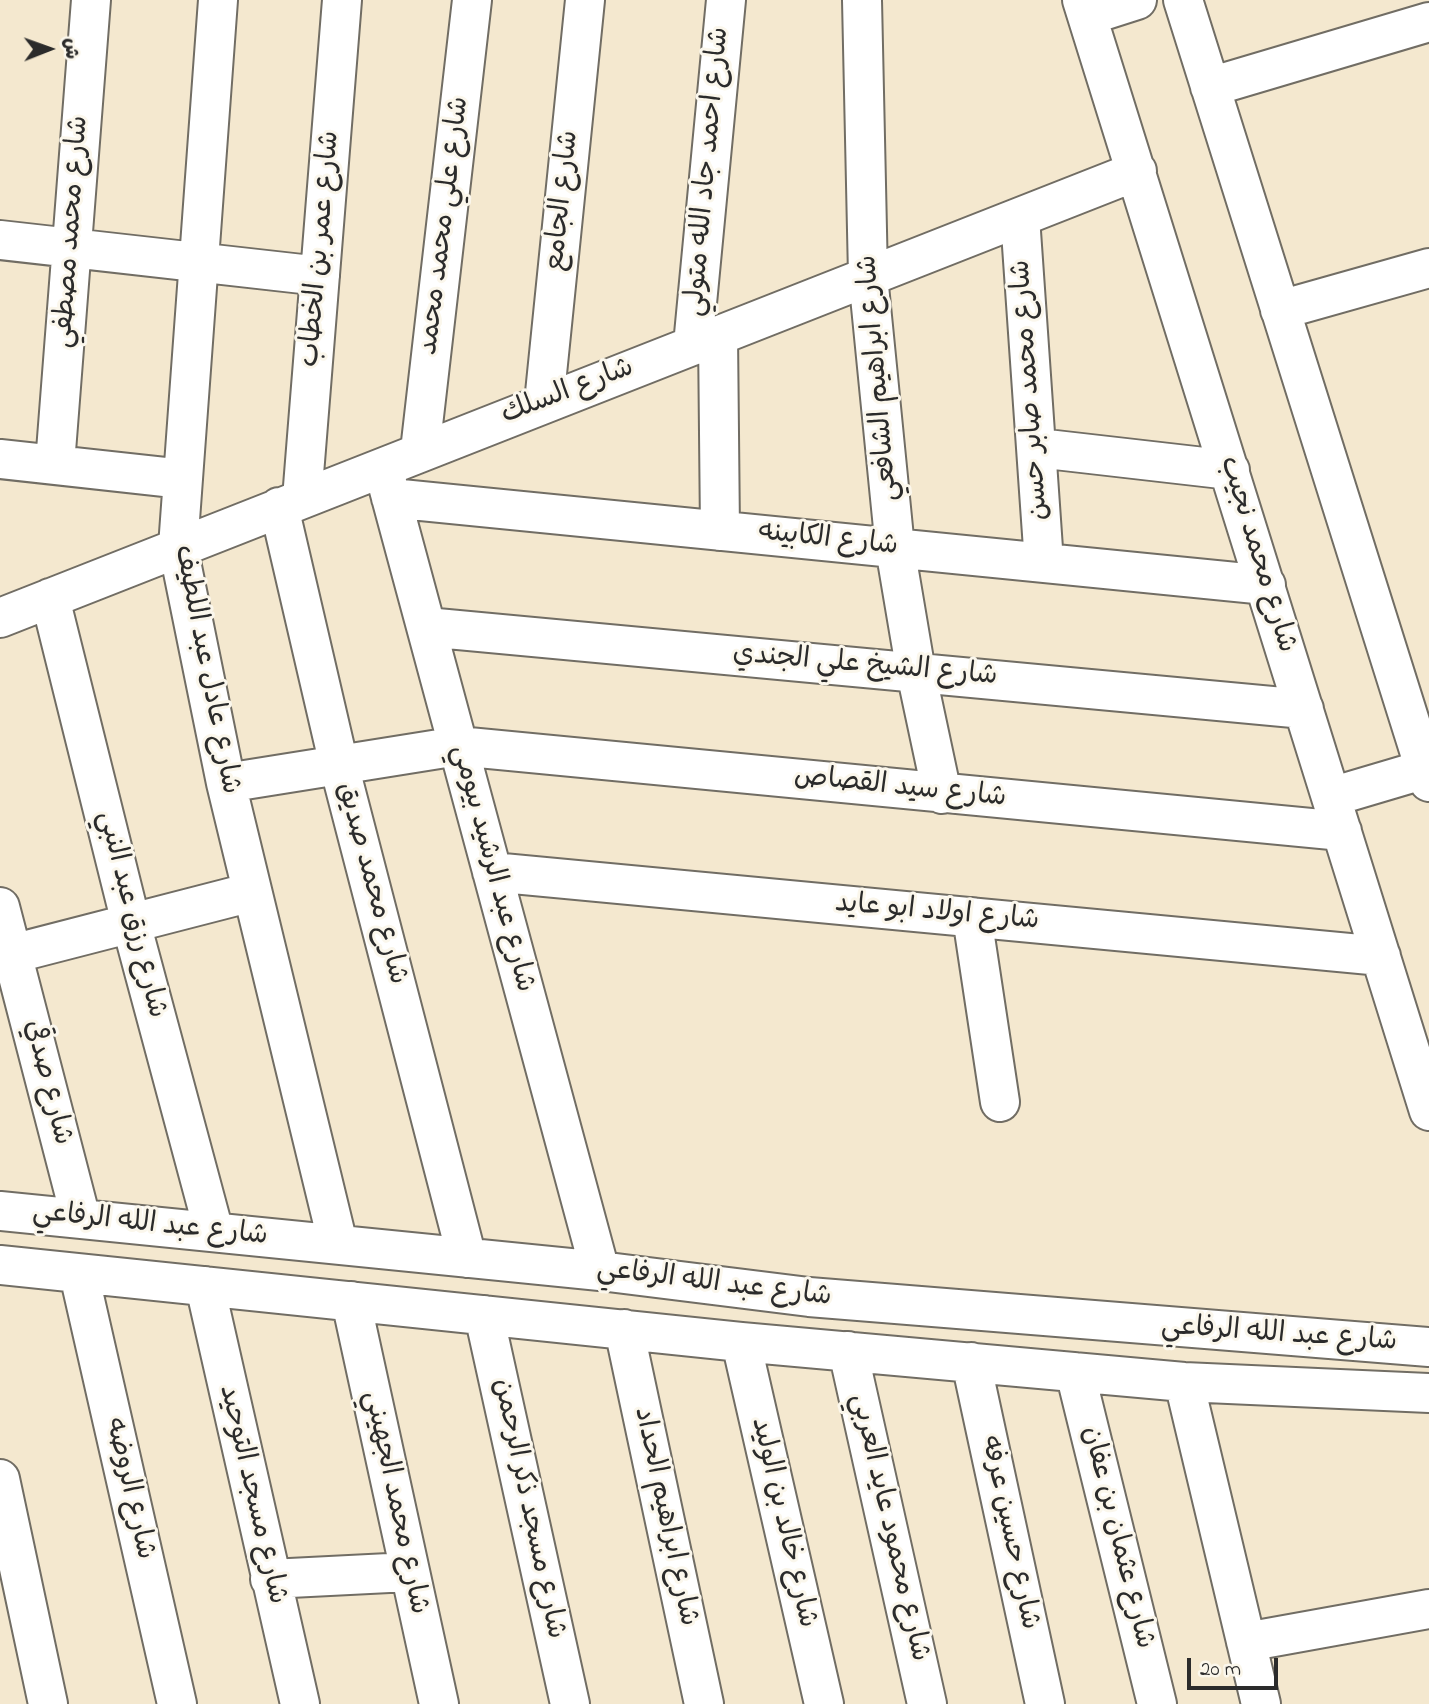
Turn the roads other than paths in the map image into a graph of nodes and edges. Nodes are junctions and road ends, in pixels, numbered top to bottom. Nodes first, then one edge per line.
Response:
1 (91, 0) edge
2 (218, 0) edge
3 (342, 0) edge
4 (472, 0) edge
5 (584, 0) edge
6 (726, 0) edge
7 (862, 0) edge
8 (1137, 0) edge
9 (1183, 0) edge
10 (1085, 8) edge
11 (1429, 22) edge
12 (1210, 87) junction
13 (1137, 171) junction
14 (1020, 217) junction
15 (0, 240) edge
16 (71, 248) junction
17 (198, 262) junction
18 (1429, 268) edge
19 (320, 276) junction
20 (869, 276) junction
21 (1280, 310) junction
22 (705, 340) junction
23 (544, 403) junction
24 (1038, 448) junction
25 (420, 451) junction
26 (0, 459) edge
27 (55, 464) junction
28 (1230, 470) junction
29 (183, 479) junction
30 (387, 482) junction
31 (290, 503) junction
32 (720, 531) junction
33 (178, 547) junction
34 (895, 548) junction
35 (1044, 563) junction
36 (1266, 585) junction
37 (50, 598) junction
38 (0, 618) edge
39 (426, 627) junction
40 (916, 672) junction
41 (1304, 709) junction
42 (458, 746) junction
43 (339, 765) junction
44 (1428, 773) edge
45 (226, 783) junction
46 (942, 794) junction
47 (1337, 814) junction
48 (492, 872) junction
49 (252, 892) junction
50 (0, 907) edge
51 (972, 918) junction
52 (131, 923) junction
53 (6, 955) edge
54 (1381, 956) junction
55 (1000, 1102) dead end
56 (1429, 1111) edge
57 (0, 1211) edge
58 (80, 1219) junction
59 (214, 1232) junction
60 (338, 1244) junction
61 (467, 1258) junction
62 (0, 1265) edge
63 (600, 1272) junction
64 (79, 1273) junction
65 (205, 1286) junction
66 (351, 1301) junction
67 (484, 1315) junction
68 (624, 1329) junction
69 (741, 1342) junction
70 (1429, 1347) edge
71 (848, 1351) junction
72 (971, 1362) junction
73 (1075, 1371) junction
74 (1184, 1382) junction
75 (1429, 1394) edge
76 (0, 1479) edge
77 (409, 1572) junction
78 (270, 1579) junction
79 (1429, 1609) edge
80 (1246, 1642) junction
81 (48, 1704) edge
82 (177, 1704) edge
83 (300, 1704) edge
84 (439, 1704) edge
85 (570, 1704) edge
86 (704, 1704) edge
87 (824, 1704) edge
88 (927, 1704) edge
89 (1045, 1704) edge
90 (1157, 1704) edge
91 (1261, 1704) edge

1 - 16 street, شارع محمد مصطفي
2 - 17 street, شارع عادل عبد اللطيف
3 - 19 street, شارع عمر بن الخطاب
4 - 25 street, شارع علي محمد محمد
5 - 23 street, شارع الجامع
6 - 22 street, شارع احمد جاد الله متولي
7 - 20 street, شارع ابراهيم الشافعي
8 - 10 street
9 - 12 street
10 - 13 street, شارع محمد نجيب
11 - 12 street
12 - 21 street
13 - 14 street, شارع السلك
13 - 28 street, شارع محمد نجيب
14 - 20 street, شارع السلك
14 - 24 street, شارع محمد صابر حسن
15 - 16 street
16 - 17 street
16 - 27 street, شارع محمد مصطفي
17 - 19 street
17 - 29 street, شارع عادل عبد اللطيف
18 - 21 street
19 - 31 street, شارع عمر بن الخطاب
20 - 22 street, شارع السلك
20 - 34 street, شارع ابراهيم الشافعي
21 - 44 street
22 - 23 street, شارع السلك
22 - 32 street, شارع احمد جاد الله متولي
23 - 25 street, شارع السلك
24 - 28 street
24 - 35 street, شارع محمد صابر حسن
25 - 30 street, شارع السلك
26 - 27 street
27 - 29 street
28 - 36 street, شارع محمد نجيب
29 - 33 street, شارع عادل عبد اللطيف
30 - 31 street, شارع السلك
30 - 32 street, شارع الكابينه
30 - 39 street, شارع عبد الرشيد بيومي
31 - 33 street, شارع السلك
31 - 43 street, شارع محمد صديق
32 - 34 street, شارع الكابينه
33 - 37 street, شارع السلك
33 - 45 street, شارع عادل عبد اللطيف
34 - 35 street, شارع الكابينه
34 - 40 street, شارع ابراهيم الشافعي
35 - 36 street, شارع الكابينه
36 - 41 street, شارع محمد نجيب
37 - 38 street, شارع السلك
37 - 52 street, شارع رزق عبد النبي
39 - 40 street, شارع الشيخ علي الجندي
39 - 42 street, شارع عبد الرشيد بيومي
40 - 41 street, شارع الشيخ علي الجندي
40 - 46 street, شارع ابراهيم الشافعي
41 - 47 street, شارع محمد نجيب
42 - 43 street, شارع سيد القصاص
42 - 46 street, شارع سيد القصاص
42 - 48 street, شارع عبد الرشيد بيومي
43 - 45 street, شارع سيد القصاص
43 - 61 street, شارع محمد صديق
44 - 47 street
45 - 49 street, شارع عادل عبد اللطيف
46 - 47 street, شارع سيد القصاص
47 - 54 street, شارع محمد نجيب
48 - 51 street, شارع اولاد ابو عايد
48 - 63 street, شارع عبد الرشيد بيومي
49 - 52 street
49 - 60 street, شارع عادل عبد اللطيف
50 - 53 street, شارع صدقي
51 - 54 street, شارع اولاد ابو عايد
51 - 55 street
52 - 53 street
52 - 59 street, شارع رزق عبد النبي
53 - 58 street, شارع صدقي
54 - 56 street, شارع محمد نجيب
57 - 58 street, شارع عبد الله الرفاعي
58 - 59 street, شارع عبد الله الرفاعي
59 - 60 street, شارع عبد الله الرفاعي
60 - 61 street, شارع عبد الله الرفاعي
61 - 63 street, شارع عبد الله الرفاعي
62 - 64 street, شارع عبد الله الرفاعي
63 - 70 street, شارع عبد الله الرفاعي
64 - 65 street, شارع عبد الله الرفاعي
64 - 82 street, شارع الروضه
65 - 66 street, شارع عبد الله الرفاعي
65 - 78 street, شارع مسجد التوحيد
66 - 67 street, شارع عبد الله الرفاعي
66 - 77 street, شارع محمد الجهيني
67 - 68 street, شارع عبد الله الرفاعي
67 - 85 street, شارع مسجد ذكر الرحمن
68 - 69 street, شارع عبد الله الرفاعي
68 - 86 street, شارع ابراهيم الحداد
69 - 71 street, شارع عبد الله الرفاعي
69 - 87 street, شارع خالد بن الوليد
71 - 72 street, شارع عبد الله الرفاعي
71 - 88 street, شارع محمود عايد العربي
72 - 73 street, شارع عبد الله الرفاعي
72 - 89 street, شارع حسين عرفه
73 - 74 street, شارع عبد الله الرفاعي
73 - 90 street, شارع عثمان بن عفان
74 - 75 street, شارع عبد الله الرفاعي
74 - 80 street
76 - 81 street
77 - 78 street
77 - 84 street, شارع محمد الجهيني
78 - 83 street, شارع مسجد التوحيد
79 - 80 street
80 - 91 street

